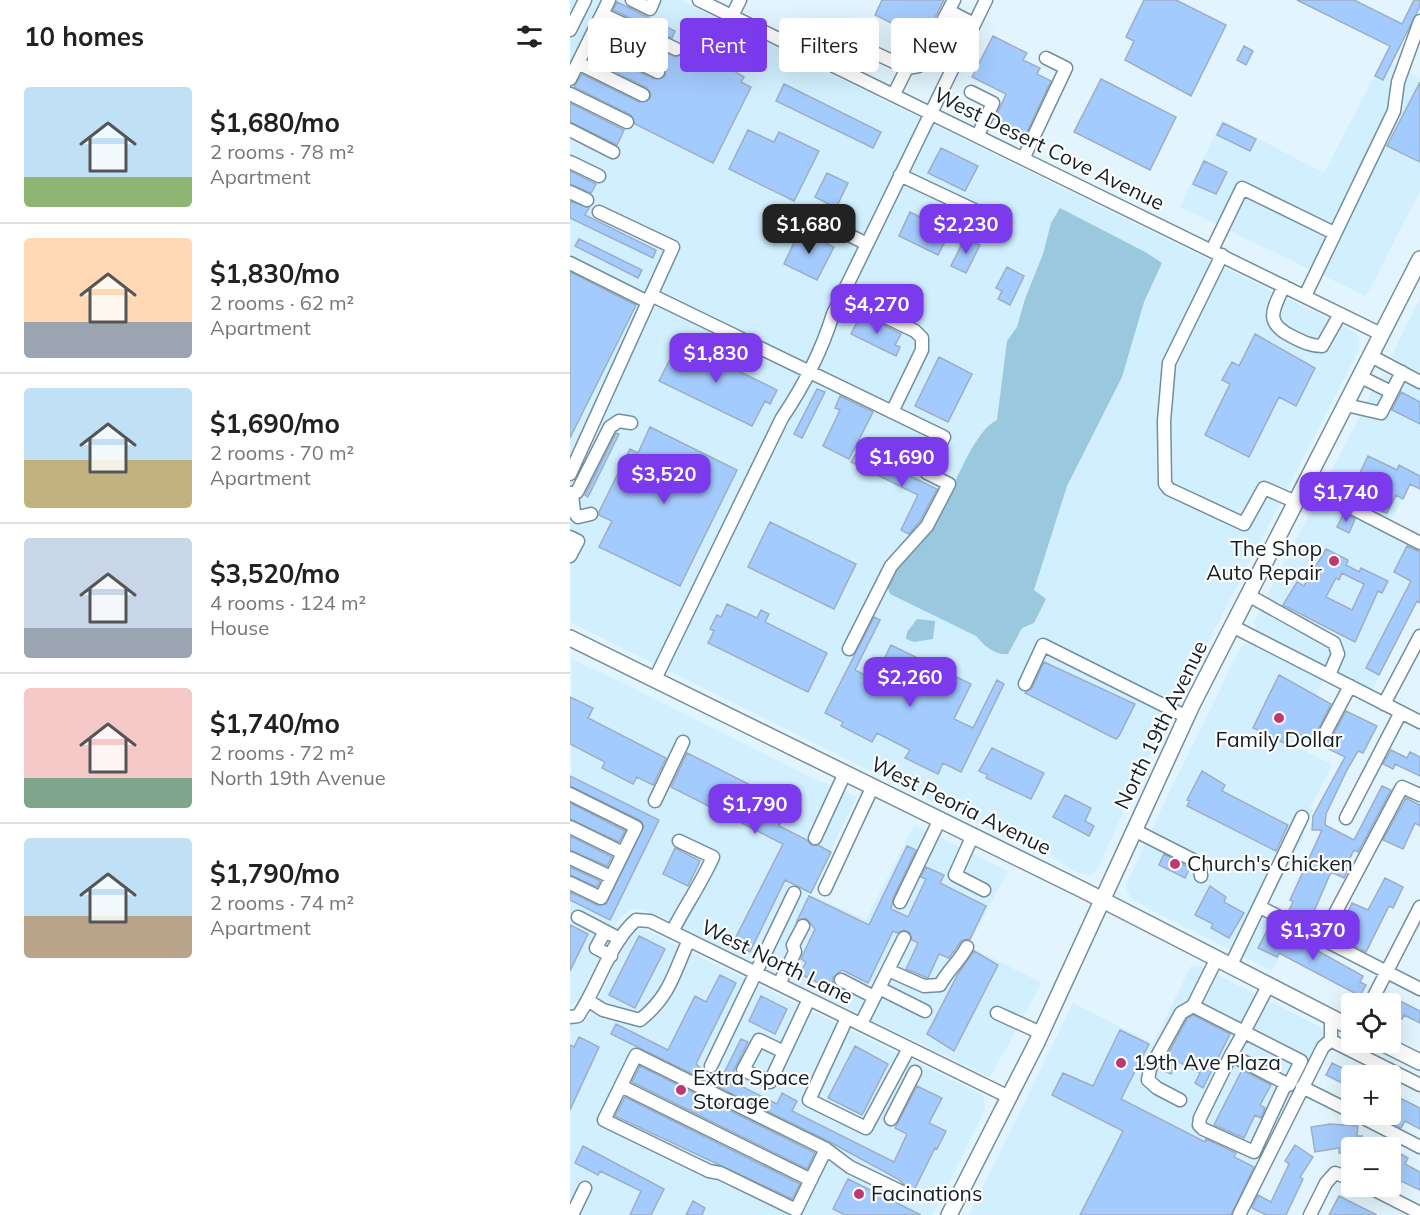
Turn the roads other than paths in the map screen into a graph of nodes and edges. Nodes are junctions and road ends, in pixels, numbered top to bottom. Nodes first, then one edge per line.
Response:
1 (585, 0) edge
2 (609, 0) edge
3 (632, 0) edge
4 (654, 0) edge
5 (699, 0) edge
6 (740, 0) edge
7 (986, 0) edge
8 (951, 5) edge
9 (602, 14) junction
10 (732, 16) junction
11 (600, 18) edge
12 (967, 18) edge
13 (977, 18) edge
14 (1420, 21) edge
15 (570, 30) edge
16 (779, 39) edge
17 (588, 43) edge
18 (676, 49) dead end
19 (1046, 58) dead end
20 (578, 63) junction
21 (847, 72) edge
22 (905, 72) edge
23 (951, 72) edge
24 (570, 78) edge
25 (971, 92) dead end
26 (570, 94) edge
27 (894, 94) junction
28 (643, 95) dead end
29 (931, 112) junction
30 (627, 122) dead end
31 (570, 130) edge
32 (978, 135) junction
33 (613, 152) dead end
34 (1024, 158) junction
35 (570, 162) edge
36 (900, 175) junction
37 (599, 176) dead end
38 (570, 192) edge
39 (587, 200) dead end
40 (599, 212) dead end
41 (806, 213) dead end
42 (989, 217) dead end
43 (1334, 233) junction
44 (867, 244) junction
45 (1217, 253) junction
46 (1420, 259) edge
47 (570, 263) edge
48 (1284, 286) junction
49 (842, 296) junction
50 (1305, 297) junction
51 (649, 298) junction
52 (1340, 314) junction
53 (1382, 334) junction
54 (1371, 356) junction
55 (811, 372) junction
56 (1402, 372) junction
57 (1360, 377) junction
58 (1420, 382) edge
59 (1391, 393) junction
60 (1346, 405) junction
61 (892, 412) junction
62 (631, 423) dead end
63 (570, 474) edge
64 (1305, 484) junction
65 (571, 494) edge
66 (1296, 502) junction
67 (591, 514) dead end
68 (570, 537) edge
69 (1420, 543) edge
70 (570, 556) edge
71 (1248, 595) junction
72 (1232, 626) junction
73 (1420, 636) edge
74 (570, 638) edge
75 (849, 649) dead end
76 (1329, 675) junction
77 (655, 679) junction
78 (1024, 684) dead end
79 (1350, 686) junction
80 (1384, 704) junction
81 (1401, 712) junction
82 (1187, 717) junction
83 (1420, 722) edge
84 (1324, 735) dead end
85 (683, 742) dead end
86 (845, 772) junction
87 (873, 786) junction
88 (570, 794) edge
89 (1420, 795) edge
90 (655, 801) dead end
91 (1302, 817) dead end
92 (1346, 818) dead end
93 (940, 819) junction
94 (570, 827) edge
95 (1134, 830) junction
96 (973, 836) junction
97 (815, 838) dead end
98 (679, 841) dead end
99 (623, 853) junction
100 (570, 858) edge
101 (1201, 876) dead end
102 (611, 877) junction
103 (570, 883) edge
104 (825, 889) dead end
105 (984, 890) dead end
106 (794, 893) dead end
107 (1103, 900) junction
108 (900, 902) dead end
109 (1260, 907) junction
110 (1420, 907) edge
111 (578, 917) dead end
112 (803, 926) dead end
113 (605, 932) junction
114 (672, 932) junction
115 (904, 938) dead end
116 (620, 939) junction
117 (1322, 939) junction
118 (689, 940) junction
119 (967, 947) dead end
120 (611, 956) junction
121 (1216, 958) junction
122 (1231, 965) junction
123 (888, 970) junction
124 (1386, 972) junction
125 (757, 973) junction
126 (841, 980) dead end
127 (779, 984) junction
128 (1269, 984) junction
129 (1420, 989) edge
130 (877, 993) junction
131 (1376, 993) edge
132 (809, 999) junction
133 (589, 1001) junction
134 (1193, 1006) junction
135 (926, 1011) dead end
136 (997, 1013) dead end
137 (570, 1017) edge
138 (1331, 1017) junction
139 (848, 1018) junction
140 (1341, 1022) edge
141 (861, 1024) junction
142 (1244, 1032) junction
143 (1041, 1033) junction
144 (1331, 1040) junction
145 (909, 1048) junction
146 (784, 1052) dead end
147 (1401, 1052) edge
148 (1231, 1055) junction
149 (1420, 1062) edge
150 (711, 1066) dead end
151 (915, 1072) dead end
152 (1286, 1083) junction
153 (1420, 1085) edge
154 (621, 1086) junction
155 (1302, 1087) junction
156 (1009, 1097) junction
157 (1180, 1101) dead end
158 (1341, 1106) edge
159 (891, 1119) dead end
160 (1377, 1125) edge
161 (1420, 1147) edge
162 (826, 1149) junction
163 (1341, 1175) edge
164 (811, 1180) junction
165 (585, 1188) dead end
166 (902, 1192) dead end
167 (1388, 1197) edge
168 (1420, 1214) edge
169 (572, 1215) edge
170 (949, 1215) edge
171 (1239, 1215) edge
172 (1310, 1215) edge

1 - 15 street
2 - 9 street
3 - 4 street
5 - 10 street, West Desert Cove Avenue
6 - 10 street
7 - 13 street
8 - 12 street
9 - 11 street
9 - 18 street
10 - 16 street, West Desert Cove Avenue
14 - 43 street
17 - 20 street
19 - 34 street
20 - 24 street
20 - 28 street
21 - 27 street, West Desert Cove Avenue
22 - 27 street
23 - 29 street
25 - 32 street
26 - 30 street
27 - 29 street, West Desert Cove Avenue
29 - 32 street, West Desert Cove Avenue
29 - 36 street
31 - 33 street
32 - 34 street, West Desert Cove Avenue
34 - 45 street, West Desert Cove Avenue
35 - 37 street
36 - 42 street
36 - 44 street
38 - 39 street
40 - 51 street
41 - 44 street
43 - 45 street
43 - 50 street
44 - 49 street
45 - 48 street, West Desert Cove Avenue
45 - 66 street
46 - 53 main road, North 19th Avenue
47 - 51 street
48 - 50 street, West Desert Cove Avenue
48 - 52 street
49 - 55 street
49 - 61 street
50 - 52 street, West Desert Cove Avenue
51 - 55 street
51 - 63 street
52 - 53 street, West Desert Cove Avenue
53 - 54 main road, North 19th Avenue
54 - 56 street
54 - 57 main road, North 19th Avenue
55 - 61 street
55 - 77 street
56 - 58 street
56 - 59 street
57 - 59 street
57 - 60 main road, North 19th Avenue
59 - 60 street
60 - 64 main road, North 19th Avenue
61 - 75 street
62 - 65 street
64 - 66 main road, North 19th Avenue
64 - 69 street
65 - 67 street
66 - 71 main road, North 19th Avenue
68 - 70 street
71 - 72 main road, North 19th Avenue
71 - 76 street
72 - 76 street
72 - 82 main road, North 19th Avenue
73 - 80 street
74 - 77 main road, West Peoria Avenue
76 - 79 street
77 - 86 main road, West Peoria Avenue
78 - 82 street
79 - 80 street
79 - 84 street
80 - 81 street
81 - 83 street
81 - 92 street
82 - 95 main road, North 19th Avenue
85 - 90 street
86 - 87 main road, West Peoria Avenue
86 - 97 street
87 - 93 main road, West Peoria Avenue
87 - 104 street
88 - 99 street
89 - 117 street
91 - 109 street
93 - 96 main road, West Peoria Avenue
93 - 108 street
94 - 99 street
95 - 101 street
95 - 107 main road, North 19th Avenue
96 - 105 street
96 - 107 main road, West Peoria Avenue
98 - 114 street
99 - 102 street
100 - 102 street
102 - 103 street
106 - 125 street
107 - 121 main road, West Peoria Avenue
107 - 143 main road, North 19th Avenue
109 - 117 street
109 - 122 street
110 - 124 street
111 - 113 street
112 - 127 street
113 - 116 street
113 - 120 street
114 - 116 street, West North Lane
114 - 118 street, West North Lane
115 - 123 street
116 - 120 street, West North Lane
117 - 124 street
118 - 125 street, West North Lane
118 - 133 street
119 - 123 street
120 - 133 street, West North Lane
121 - 122 main road, West Peoria Avenue
121 - 134 street
122 - 128 main road, West Peoria Avenue
123 - 130 street
124 - 129 street
124 - 131 street
125 - 127 street, West North Lane
125 - 150 street
126 - 130 street
127 - 132 street, West North Lane
128 - 138 main road, West Peoria Avenue
128 - 142 street
130 - 135 street
130 - 141 street
132 - 139 street, West North Lane
132 - 146 street
133 - 137 street, West North Lane
134 - 142 street
134 - 157 street
136 - 143 street
138 - 140 main road, West Peoria Avenue
138 - 144 street
139 - 141 street, West North Lane
139 - 145 street
141 - 145 street, West North Lane
142 - 148 street
142 - 152 street
143 - 156 main road, North 19th Avenue
144 - 153 street
144 - 155 street
145 - 156 street, West North Lane
147 - 149 main road
148 - 152 street
148 - 152 street
151 - 159 street
154 - 162 street
154 - 164 street
154 - 164 street
155 - 158 street
155 - 171 street
156 - 170 main road, North 19th Avenue
160 - 161 street
162 - 164 street
162 - 166 street
163 - 172 street
165 - 169 street
167 - 168 street

